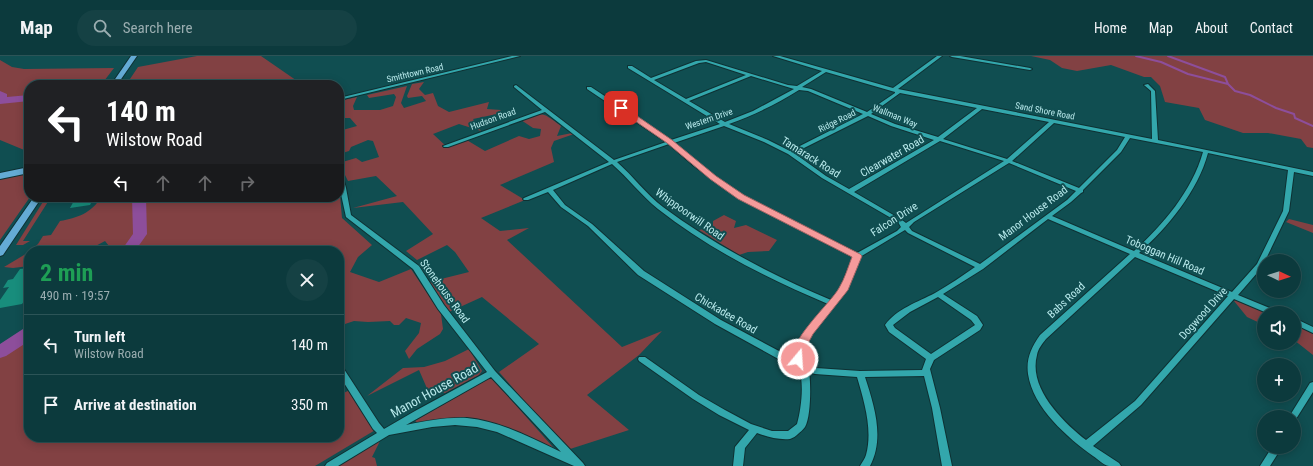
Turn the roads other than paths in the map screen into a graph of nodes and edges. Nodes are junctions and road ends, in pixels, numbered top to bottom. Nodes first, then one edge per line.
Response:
1 (134, 56) edge
2 (518, 56) edge
3 (775, 56) edge
4 (802, 56) edge
5 (940, 56) edge
6 (952, 56) edge
7 (794, 61) junction
8 (630, 67) dead end
9 (1030, 69) dead end
10 (825, 71) junction
11 (750, 75) junction
12 (117, 80) edge
13 (650, 80) junction
14 (1146, 85) dead end
15 (516, 86) dead end
16 (589, 88) dead end
17 (800, 88) junction
18 (897, 91) junction
19 (344, 98) edge
20 (684, 101) junction
21 (982, 107) junction
22 (546, 110) junction
23 (868, 113) junction
24 (1052, 121) junction
25 (724, 124) junction
26 (1128, 136) junction
27 (938, 140) junction
28 (1155, 141) junction
29 (670, 142) junction
30 (446, 146) dead end
31 (1206, 151) junction
32 (790, 153) junction
33 (1008, 161) junction
34 (613, 162) junction
35 (1291, 169) junction
36 (24, 171) edge
37 (1313, 174) edge
38 (0, 176) edge
39 (549, 189) junction
40 (1081, 191) junction
41 (849, 192) junction
42 (344, 194) edge
43 (526, 200) dead end
44 (35, 202) edge
45 (1048, 217) junction
46 (905, 227) junction
47 (0, 253) edge
48 (1134, 253) junction
49 (857, 256) junction
50 (980, 267) junction
51 (938, 294) junction
52 (1234, 296) junction
53 (832, 303) junction
54 (1258, 306) edge
55 (1301, 324) edge
56 (1313, 330) edge
57 (931, 358) junction
58 (642, 359) dead end
59 (801, 366) junction
60 (492, 373) junction
61 (860, 374) junction
62 (927, 374) junction
63 (344, 376) edge
64 (1313, 385) edge
65 (1297, 410) edge
66 (753, 431) junction
67 (385, 432) junction
68 (1087, 445) junction
69 (1273, 454) edge
70 (578, 464) edge
71 (330, 466) edge
72 (738, 466) edge
73 (865, 466) edge
74 (947, 466) edge
75 (1116, 466) edge
76 (1265, 466) edge

1 - 12 main road
2 - 19 street, Smithtown Road
3 - 7 street, Sand Shore Road
4 - 7 street
5 - 18 street, Ridge Road
6 - 9 street
7 - 10 street, Sand Shore Road
8 - 13 street, Tamarack Road
10 - 17 street, Western Drive
10 - 18 street, Sand Shore Road
11 - 13 street, Wallman Way
11 - 17 street, Wallman Way
11 - 20 street
13 - 20 street, Tamarack Road
14 - 28 street
15 - 22 street, Whippoorwill Road
16 - 29 street
17 - 23 street, Wallman Way
17 - 25 street, Western Drive
18 - 21 street, Sand Shore Road
18 - 23 street, Ridge Road
20 - 25 street, Tamarack Road
21 - 24 street, Sand Shore Road
21 - 27 street, Clearwater Road
22 - 30 street, Hudson Road
22 - 34 street, Whippoorwill Road
23 - 27 street, Wallman Way
23 - 32 street, Ridge Road
24 - 26 street, Sand Shore Road
24 - 33 street, Falcon Drive
25 - 29 street, Western Drive
25 - 32 street, Tamarack Road
26 - 28 street, Sand Shore Road
26 - 40 street, Manor House Road
27 - 33 street, Wallman Way
27 - 41 street, Clearwater Road
28 - 31 street, Sand Shore Road
29 - 34 street, Western Drive
29 - 49 street
31 - 35 street, Sand Shore Road
31 - 48 street, Babs Road
32 - 41 street, Tamarack Road
33 - 40 street, Wallman Way
33 - 46 street, Falcon Drive
34 - 39 street, Western Drive
34 - 53 street, Whippoorwill Road
35 - 37 street, Sand Shore Road
35 - 52 street, Dogwood Drive
36 - 38 main road
39 - 43 street, Western Drive
39 - 59 street, Chickadee Road
40 - 45 street, Manor House Road
41 - 46 street, Tamarack Road
42 - 60 street, Stonehouse Road
44 - 47 main road
45 - 48 street, Toboggan Hill Road
45 - 50 street, Manor House Road
46 - 49 street, Falcon Drive
46 - 50 street, Tamarack Road
48 - 52 street, Toboggan Hill Road
48 - 68 street, Babs Road
49 - 53 street
50 - 51 street, Manor House Road
51 - 57 street
51 - 57 street, Manor House Road
52 - 54 street, Toboggan Hill Road
52 - 68 street, Dogwood Drive
53 - 59 street
55 - 56 street
57 - 62 street
58 - 66 street
59 - 61 street, Chickadee Road
59 - 66 street
60 - 67 street, Manor House Road
60 - 70 street, Manor House Road
61 - 62 street, Chickadee Road
61 - 73 street
62 - 74 street
63 - 67 street
64 - 65 street
66 - 72 street
67 - 70 street, Manor House Road
67 - 71 street, Manor House Road
68 - 75 street, Babs Road
69 - 76 street

